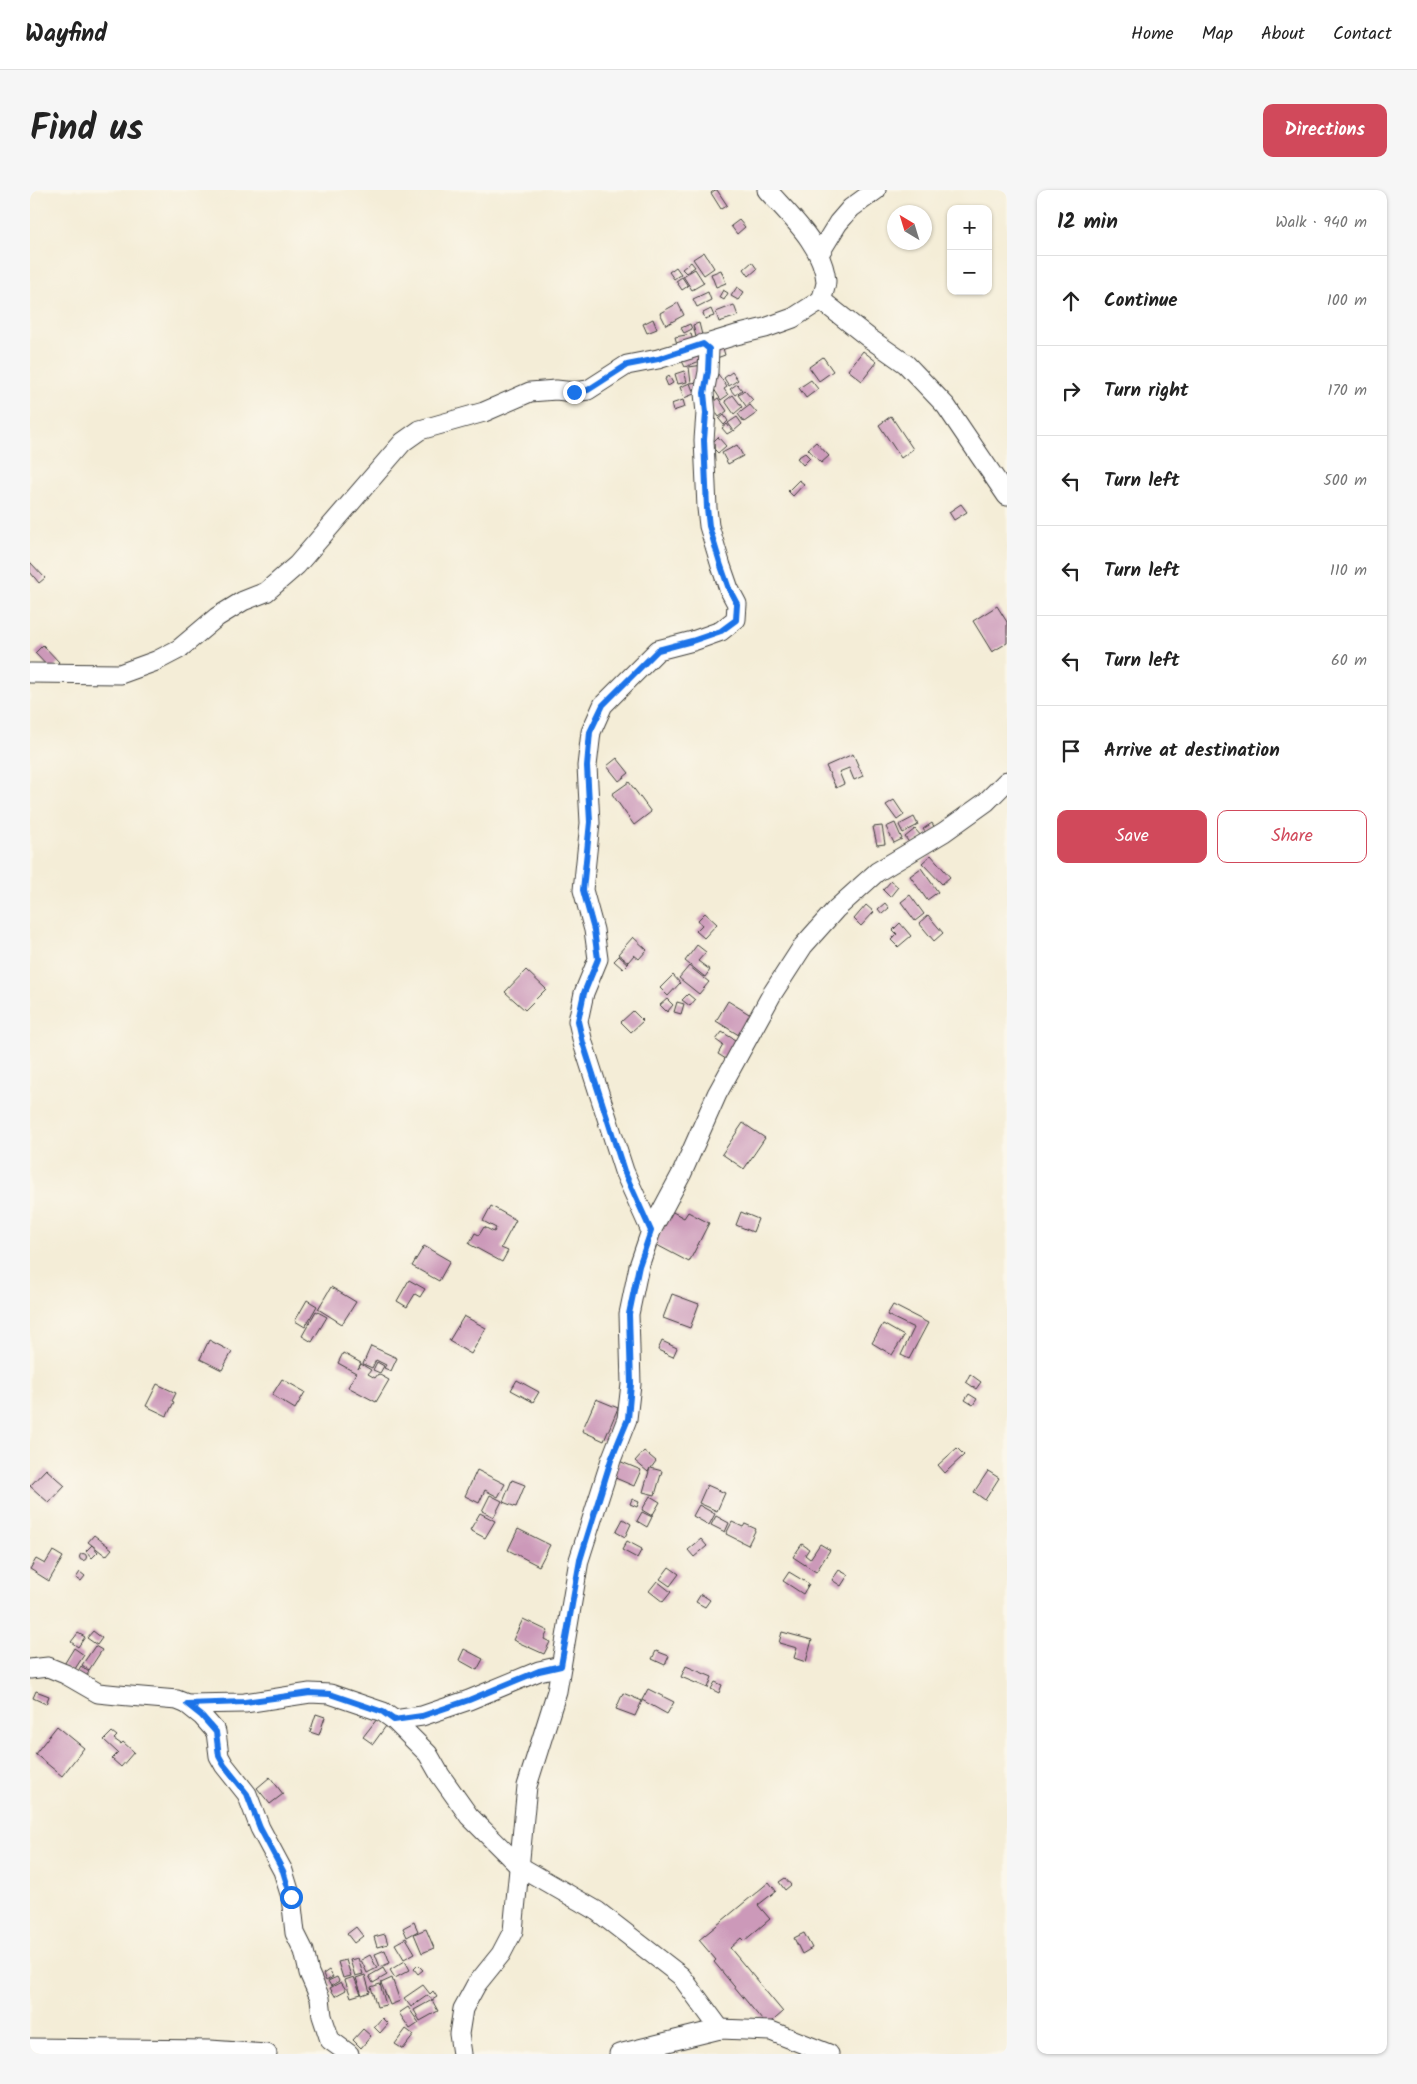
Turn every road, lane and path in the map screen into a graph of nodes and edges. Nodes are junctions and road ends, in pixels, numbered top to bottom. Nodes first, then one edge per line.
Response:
1 (767, 190) edge
2 (876, 190) edge
3 (819, 254) junction
4 (821, 300) junction
5 (703, 344) junction
6 (1007, 496) edge
7 (30, 673) edge
8 (1007, 781) edge
9 (651, 1231) junction
10 (561, 1666) junction
11 (30, 1669) edge
12 (187, 1704) junction
13 (394, 1720) junction
14 (519, 1866) junction
15 (720, 2029) junction
16 (30, 2048) edge
17 (267, 2054) edge
18 (349, 2054) edge
19 (462, 2054) edge
20 (619, 2054) edge
21 (828, 2054) edge

1 - 3 street
2 - 3 street
3 - 4 street
4 - 5 street
4 - 6 street
5 - 7 street
5 - 9 street
8 - 9 street
9 - 10 street
10 - 13 street
10 - 14 street
11 - 12 street
12 - 13 street
12 - 18 street
13 - 14 street
14 - 15 street
14 - 19 street
15 - 20 street
15 - 21 street
16 - 17 street

